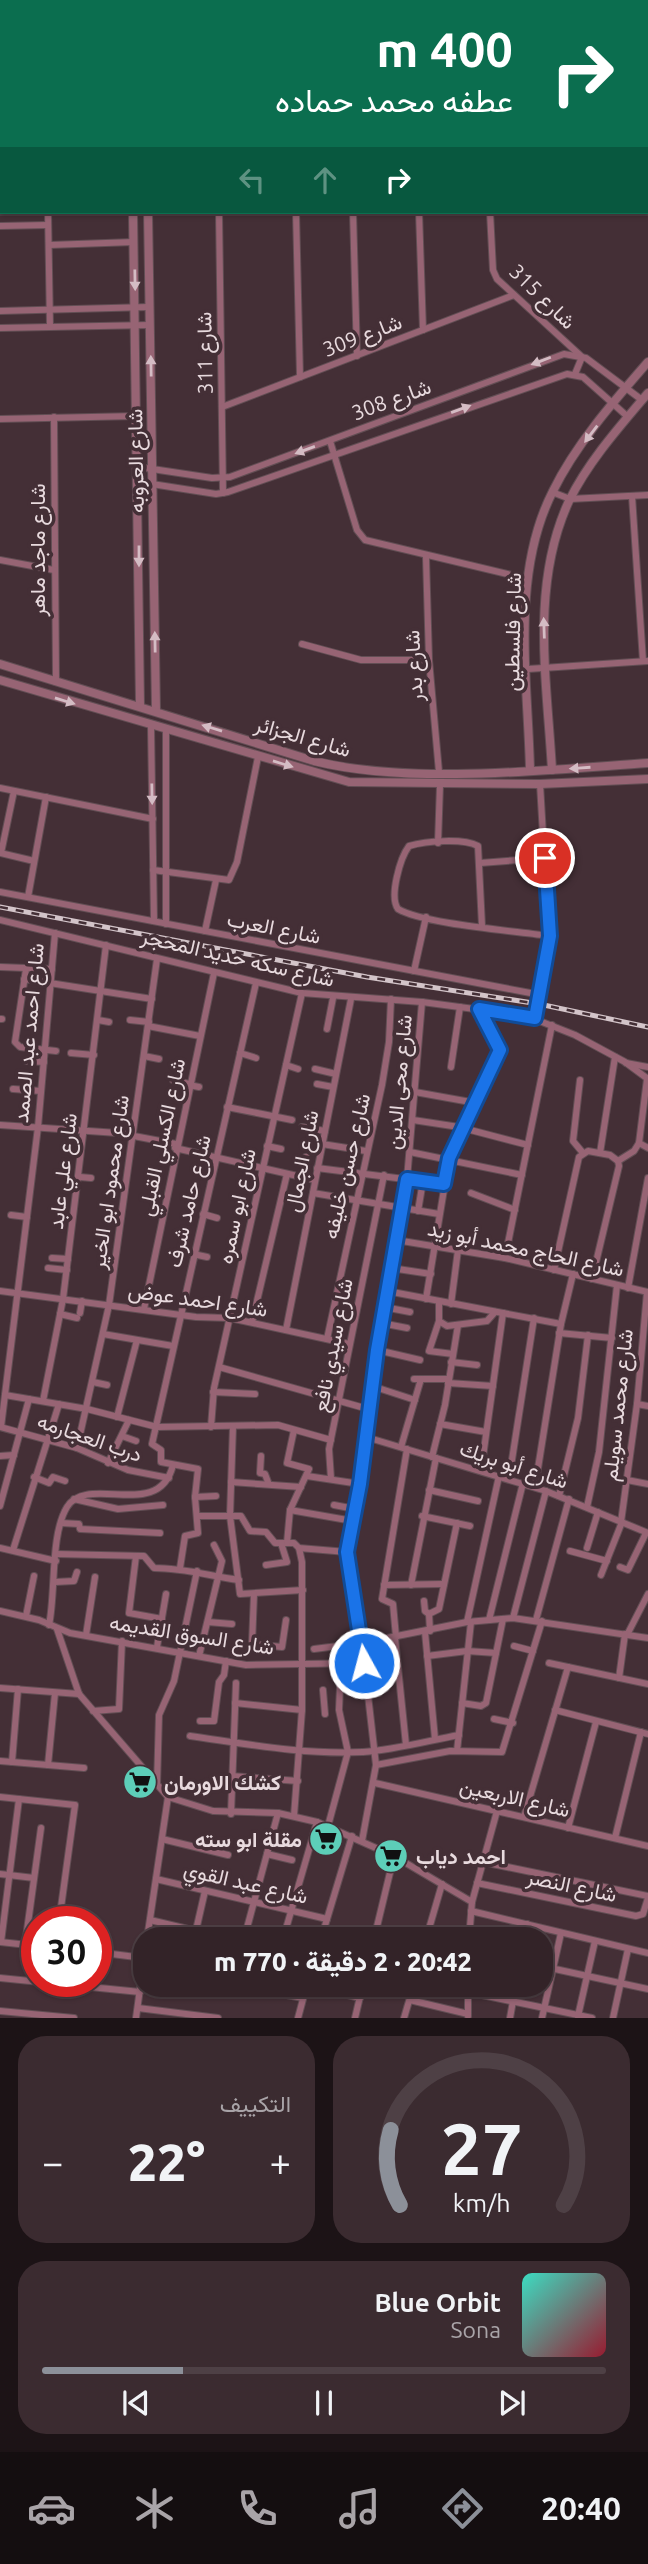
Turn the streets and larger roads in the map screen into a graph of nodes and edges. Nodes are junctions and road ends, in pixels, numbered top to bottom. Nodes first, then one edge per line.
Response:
1 (48, 214) edge
2 (133, 214) edge
3 (148, 214) edge
4 (219, 214) edge
5 (296, 214) edge
6 (353, 214) edge
7 (419, 214) edge
8 (490, 214) edge
9 (48, 225) junction
10 (0, 226) edge
11 (134, 242) junction
12 (49, 245) junction
13 (514, 295) junction
14 (135, 307) junction
15 (149, 307) junction
16 (50, 310) junction
17 (0, 311) edge
18 (135, 325) junction
19 (150, 325) junction
20 (50, 327) junction
21 (0, 328) edge
22 (423, 330) junction
23 (357, 356) junction
24 (582, 357) junction
25 (648, 362) edge
26 (575, 374) junction
27 (300, 377) junction
28 (485, 383) junction
29 (626, 388) junction
30 (645, 397) edge
31 (491, 398) junction
32 (614, 404) junction
33 (425, 405) junction
34 (222, 407) junction
35 (137, 416) junction
36 (54, 417) junction
37 (628, 417) junction
38 (0, 419) edge
39 (430, 420) junction
40 (371, 425) junction
41 (376, 439) junction
42 (330, 441) junction
43 (335, 454) junction
44 (139, 467) junction
45 (153, 469) junction
46 (223, 478) junction
47 (139, 482) junction
48 (152, 485) junction
49 (552, 492) junction
50 (223, 493) junction
51 (648, 495) edge
52 (632, 496) junction
53 (570, 499) junction
54 (536, 540) junction
55 (554, 543) junction
56 (426, 557) junction
57 (0, 561) edge
58 (54, 570) junction
59 (528, 579) junction
60 (645, 635) edge
61 (302, 644) dead end
62 (648, 654) edge
63 (429, 660) junction
64 (646, 661) edge
65 (0, 664) edge
66 (547, 668) junction
67 (528, 669) junction
68 (18, 670) junction
69 (37, 676) junction
70 (0, 680) edge
71 (56, 682) junction
72 (19, 686) junction
73 (34, 691) junction
74 (140, 705) junction
75 (156, 711) junction
76 (150, 726) junction
77 (166, 730) junction
78 (258, 757) junction
79 (648, 763) edge
80 (552, 770) junction
81 (530, 771) junction
82 (439, 772) junction
83 (648, 779) edge
84 (540, 784) junction
85 (440, 785) junction
86 (0, 788) edge
87 (14, 791) junction
88 (46, 797) junction
89 (153, 819) junction
90 (438, 843) junction
91 (1, 853) edge
92 (545, 858) junction
93 (34, 861) junction
94 (480, 863) junction
95 (153, 870) junction
96 (167, 872) junction
97 (216, 880) junction
98 (0, 892) edge
99 (28, 897) junction
100 (426, 917) junction
101 (0, 920) edge
102 (154, 921) junction
103 (166, 924) junction
104 (482, 926) junction
105 (205, 931) junction
106 (55, 933) junction
107 (550, 936) junction
108 (106, 945) junction
109 (157, 959) junction
110 (0, 967) edge
111 (26, 969) junction
112 (51, 970) junction
113 (414, 971) junction
114 (214, 973) junction
115 (24, 979) junction
116 (50, 983) junction
117 (256, 983) junction
118 (101, 991) junction
119 (302, 993) junction
120 (541, 995) junction
121 (333, 998) junction
122 (152, 999) junction
123 (351, 999) junction
124 (391, 999) junction
125 (422, 1002) junction
126 (460, 1007) junction
127 (479, 1009) junction
128 (535, 1018) junction
129 (98, 1020) junction
130 (130, 1020) dead end
131 (109, 1021) dead end
132 (149, 1024) junction
133 (552, 1025) junction
134 (327, 1029) dead end
135 (200, 1036) junction
136 (45, 1049) junction
137 (104, 1050) dead end
138 (56, 1051) dead end
139 (71, 1052) dead end
140 (95, 1052) junction
141 (240, 1053) junction
142 (144, 1056) junction
143 (615, 1057) junction
144 (256, 1058) dead end
145 (159, 1059) dead end
146 (26, 1061) dead end
147 (44, 1062) junction
148 (625, 1062) junction
149 (286, 1066) junction
150 (648, 1067) edge
151 (451, 1068) dead end
152 (298, 1069) dead end
153 (315, 1069) dead end
154 (336, 1074) junction
155 (648, 1079) edge
156 (173, 1080) dead end
157 (580, 1080) dead end
158 (189, 1084) junction
159 (317, 1084) dead end
160 (199, 1087) dead end
161 (333, 1087) junction
162 (13, 1089) dead end
163 (41, 1091) junction
164 (415, 1092) junction
165 (476, 1103) junction
166 (228, 1107) junction
167 (274, 1116) junction
168 (292, 1120) dead end
169 (413, 1120) junction
170 (0, 1125) edge
171 (38, 1127) junction
172 (302, 1127) dead end
173 (464, 1128) junction
174 (86, 1131) junction
175 (325, 1131) junction
176 (133, 1135) junction
177 (639, 1143) junction
178 (322, 1144) junction
179 (528, 1145) junction
180 (176, 1146) junction
181 (267, 1146) junction
182 (648, 1148) edge
183 (281, 1149) dead end
184 (366, 1151) junction
185 (410, 1152) junction
186 (583, 1153) junction
187 (600, 1153) junction
188 (216, 1157) junction
189 (306, 1157) dead end
190 (449, 1158) junction
191 (618, 1161) junction
192 (262, 1168) junction
193 (317, 1168) junction
194 (361, 1172) junction
195 (287, 1174) junction
196 (384, 1175) junction
197 (522, 1175) junction
198 (80, 1177) junction
199 (91, 1178) dead end
200 (303, 1178) junction
201 (648, 1178) edge
202 (22, 1179) dead end
203 (407, 1179) junction
204 (32, 1180) junction
205 (315, 1180) junction
206 (423, 1181) junction
207 (444, 1184) junction
208 (313, 1193) junction
209 (471, 1193) dead end
210 (355, 1200) junction
211 (378, 1204) junction
212 (402, 1208) junction
213 (515, 1210) junction
214 (418, 1211) junction
215 (203, 1214) junction
216 (439, 1214) junction
217 (11, 1215) dead end
218 (27, 1217) junction
219 (217, 1218) dead end
220 (396, 1240) junction
221 (434, 1246) junction
222 (458, 1250) junction
223 (193, 1254) junction
224 (207, 1257) dead end
225 (52, 1258) dead end
226 (505, 1258) junction
227 (68, 1259) junction
228 (48, 1268) dead end
229 (391, 1268) junction
230 (67, 1270) junction
231 (554, 1270) junction
232 (430, 1274) junction
233 (573, 1275) junction
234 (592, 1279) junction
235 (617, 1285) junction
236 (628, 1288) junction
237 (0, 1291) edge
238 (387, 1291) junction
239 (647, 1292) edge
240 (18, 1293) junction
241 (63, 1299) junction
242 (426, 1299) junction
243 (82, 1301) junction
244 (439, 1301) junction
245 (451, 1304) junction
246 (109, 1305) junction
247 (384, 1307) junction
248 (144, 1309) junction
249 (410, 1311) dead end
250 (495, 1312) junction
251 (503, 1313) junction
252 (60, 1314) junction
253 (179, 1314) junction
254 (230, 1318) junction
255 (534, 1318) junction
256 (439, 1321) junction
257 (252, 1322) junction
258 (381, 1323) junction
259 (561, 1324) junction
260 (458, 1325) junction
261 (407, 1328) dead end
262 (286, 1330) junction
263 (646, 1331) edge
264 (559, 1333) junction
265 (103, 1334) junction
266 (588, 1335) junction
267 (612, 1338) junction
268 (327, 1339) junction
269 (136, 1340) junction
270 (349, 1344) junction
271 (173, 1346) junction
272 (377, 1350) junction
273 (453, 1354) junction
274 (420, 1360) dead end
275 (451, 1363) junction
276 (477, 1365) dead end
277 (219, 1367) junction
278 (448, 1381) junction
279 (93, 1382) junction
280 (107, 1385) dead end
281 (372, 1385) junction
282 (493, 1386) junction
283 (213, 1392) junction
284 (255, 1394) dead end
285 (5, 1395) junction
286 (29, 1399) junction
287 (415, 1400) junction
288 (43, 1401) junction
289 (339, 1401) junction
290 (59, 1404) junction
291 (637, 1404) junction
292 (648, 1406) edge
293 (87, 1409) junction
294 (368, 1409) junction
295 (117, 1417) junction
296 (129, 1420) junction
297 (440, 1424) junction
298 (233, 1426) junction
299 (1, 1427) edge
300 (157, 1427) junction
301 (211, 1427) junction
302 (294, 1430) junction
303 (486, 1432) junction
304 (20, 1433) junction
305 (122, 1436) junction
306 (366, 1437) junction
307 (47, 1439) junction
308 (331, 1440) junction
309 (136, 1441) dead end
310 (77, 1448) junction
311 (404, 1448) junction
312 (14, 1455) junction
313 (0, 1456) edge
314 (261, 1456) dead end
315 (434, 1457) junction
316 (108, 1463) junction
317 (173, 1465) junction
318 (481, 1471) junction
319 (307, 1476) junction
320 (499, 1476) junction
321 (34, 1477) junction
322 (169, 1478) junction
323 (331, 1479) junction
324 (509, 1479) junction
325 (627, 1480) junction
326 (65, 1481) dead end
327 (230, 1482) junction
328 (268, 1482) junction
329 (523, 1483) junction
330 (360, 1484) junction
331 (648, 1484) edge
332 (301, 1487) junction
333 (536, 1487) junction
334 (429, 1490) junction
335 (546, 1491) junction
336 (215, 1496) dead end
337 (559, 1496) junction
338 (195, 1497) junction
339 (74, 1499) junction
340 (569, 1500) junction
341 (478, 1501) dead end
342 (163, 1505) dead end
343 (334, 1505) dead end
344 (0, 1506) edge
345 (587, 1507) junction
346 (355, 1509) junction
347 (290, 1510) junction
348 (598, 1512) junction
349 (197, 1516) junction
350 (230, 1516) junction
351 (422, 1516) junction
352 (353, 1521) junction
353 (622, 1522) junction
354 (61, 1523) junction
355 (457, 1523) junction
356 (470, 1526) dead end
357 (160, 1533) dead end
358 (647, 1533) edge
359 (284, 1543) junction
360 (214, 1545) dead end
361 (0, 1548) edge
362 (299, 1548) junction
363 (587, 1548) dead end
364 (13, 1550) junction
365 (570, 1551) dead end
366 (347, 1552) junction
367 (136, 1556) junction
368 (56, 1558) junction
369 (607, 1561) junction
370 (266, 1565) dead end
371 (620, 1567) dead end
372 (180, 1569) junction
373 (197, 1571) junction
374 (77, 1572) dead end
375 (601, 1574) dead end
376 (34, 1576) dead end
377 (95, 1577) dead end
378 (218, 1577) junction
379 (239, 1580) junction
380 (55, 1582) junction
381 (411, 1584) junction
382 (444, 1584) junction
383 (384, 1585) junction
384 (303, 1590) junction
385 (166, 1594) dead end
386 (254, 1594) junction
387 (648, 1594) edge
388 (424, 1601) dead end
389 (0, 1611) edge
390 (429, 1614) junction
391 (26, 1616) junction
392 (513, 1618) junction
393 (162, 1619) junction
394 (503, 1619) junction
395 (286, 1620) dead end
396 (489, 1620) junction
397 (539, 1620) junction
398 (208, 1622) junction
399 (469, 1622) junction
400 (232, 1624) dead end
401 (49, 1625) junction
402 (57, 1629) junction
403 (428, 1632) junction
404 (86, 1635) junction
405 (626, 1635) junction
406 (396, 1637) junction
407 (648, 1638) edge
408 (122, 1641) junction
409 (362, 1643) junction
410 (514, 1646) dead end
411 (157, 1647) junction
412 (314, 1649) dead end
413 (178, 1651) junction
414 (467, 1651) junction
415 (533, 1651) junction
416 (496, 1653) junction
417 (199, 1656) junction
418 (427, 1656) junction
419 (226, 1661) junction
420 (364, 1663) junction
421 (549, 1663) dead end
422 (341, 1664) junction
423 (303, 1665) junction
424 (568, 1667) junction
425 (619, 1678) junction
426 (236, 1683) dead end
427 (648, 1684) edge
428 (0, 1688) edge
429 (18, 1689) junction
430 (323, 1690) dead end
431 (55, 1693) junction
432 (79, 1694) junction
433 (338, 1701) junction
434 (324, 1702) junction
435 (235, 1703) junction
436 (461, 1703) junction
437 (302, 1710) junction
438 (555, 1710) junction
439 (93, 1711) junction
440 (325, 1714) dead end
441 (494, 1719) dead end
442 (200, 1721) dead end
443 (596, 1722) junction
444 (513, 1724) junction
445 (644, 1733) edge
446 (459, 1735) junction
447 (190, 1736) dead end
448 (435, 1740) junction
449 (233, 1742) junction
450 (406, 1745) junction
451 (300, 1750) junction
452 (375, 1751) junction
453 (457, 1751) junction
454 (348, 1752) junction
455 (0, 1761) edge
456 (12, 1762) junction
457 (48, 1765) junction
458 (376, 1765) junction
459 (84, 1768) dead end
460 (231, 1776) junction
461 (298, 1781) junction
462 (375, 1783) junction
463 (157, 1785) junction
464 (0, 1797) edge
465 (168, 1797) junction
466 (19, 1799) junction
467 (497, 1811) junction
468 (231, 1814) junction
469 (278, 1814) junction
470 (294, 1816) junction
471 (524, 1817) junction
472 (317, 1822) junction
473 (328, 1826) junction
474 (41, 1828) dead end
475 (568, 1828) junction
476 (352, 1836) junction
477 (615, 1838) junction
478 (162, 1839) junction
479 (362, 1841) junction
480 (648, 1846) edge
481 (267, 1854) junction
482 (228, 1855) dead end
483 (394, 1856) junction
484 (292, 1860) dead end
485 (483, 1862) junction
486 (0, 1874) edge
487 (10, 1875) junction
488 (34, 1878) junction
489 (156, 1879) junction
490 (477, 1883) junction
491 (442, 1884) junction
492 (205, 1891) junction
493 (648, 1897) edge
494 (254, 1902) junction
495 (472, 1902) junction
496 (30, 1906) edge
497 (61, 1906) edge
498 (291, 1910) junction
499 (471, 1911) junction
500 (327, 1919) junction
501 (150, 1920) junction
502 (527, 1924) junction
503 (149, 1927) edge
504 (171, 1927) edge
505 (197, 1927) edge
506 (247, 1927) edge
507 (286, 1927) edge
508 (325, 1927) edge
509 (377, 1927) edge
510 (430, 1927) edge
511 (470, 1927) edge
512 (526, 1927) edge
513 (561, 1933) junction
514 (595, 1941) junction
515 (1, 1942) edge
516 (21, 1944) edge
517 (628, 1949) junction
518 (648, 1953) edge
519 (112, 1954) edge
520 (133, 1957) edge
521 (553, 1969) joint
522 (587, 1976) junction
523 (0, 1978) edge
524 (620, 1983) junction
525 (648, 1989) edge
526 (133, 1991) edge
527 (139, 1997) edge
528 (300, 1997) edge
529 (356, 1997) edge
530 (411, 1997) edge
531 (467, 1997) edge
532 (487, 1997) edge
533 (514, 1997) edge
534 (547, 1997) edge
535 (303, 1998) joint
536 (360, 1998) joint
537 (410, 2000) junction
538 (513, 2002) junction
539 (138, 2008) junction
540 (544, 2008) junction
541 (0, 2011) edge
542 (468, 2016) edge
543 (578, 2017) edge
544 (74, 2018) edge
545 (136, 2018) edge
546 (218, 2018) edge
547 (298, 2018) edge
548 (355, 2018) edge
549 (404, 2018) edge
550 (510, 2018) edge
551 (542, 2018) edge
552 (592, 2018) edge
553 (613, 2018) edge

1 - 9 street
2 - 11 street, شارع العروبه
3 - 15 street, شارع العروبه
4 - 34 street, شارع 311
5 - 27 street
6 - 23 street
7 - 22 street
8 - 13 street, شارع 315
9 - 10 street
9 - 12 street
11 - 12 street
11 -> 14 street, شارع العروبه
12 - 16 street
13 - 22 street, شارع 309
13 - 24 street, شارع 315
14 - 15 street
14 - 16 street
14 - 18 street, شارع العروبه
15 - 19 street, شارع العروبه
16 - 17 street
16 - 20 street
18 - 19 street
18 - 20 street
18 - 35 street, شارع العروبه
45 -> 19 street, شارع العروبه
20 - 21 street
22 - 23 street, شارع 309
23 - 27 street, شارع 309
24 - 26 street
24 -> 28 street, شارع 308
24 - 29 street
25 - 29 street, شارع فلسطين
26 - 31 street, شارع 308
26 - 32 street
27 - 34 street, شارع 309
28 - 31 street
28 - 33 street, شارع 308
29 - 30 street
29 - 32 street, شارع فلسطين
30 - 37 street, شارع فلسطين
39 -> 31 street, شارع 308
32 - 37 street
32 -> 49 street, شارع فلسطين
33 - 39 street
33 - 40 street, شارع 308
34 - 46 street, شارع 311
35 - 36 street
35 - 44 street, شارع العروبه
36 - 38 street
36 - 58 street, شارع ماجد ماهر
37 - 53 street, شارع فلسطين
39 - 41 street, شارع 308
40 - 41 street
40 - 42 street, شارع 308
41 - 43 street, شارع 308
42 - 43 street
42 -> 46 street, شارع 308
43 - 50 street, شارع 308
43 - 56 street
44 - 45 street, شارع 308
44 - 47 street, شارع العروبه
45 - 46 street, شارع 308
45 - 48 street, شارع العروبه
46 - 50 street, شارع 311
47 - 48 street, شارع 308
47 -> 74 street, شارع العروبه
48 - 50 street, شارع 308
75 -> 48 street, شارع العروبه
49 - 53 street
49 - 54 street, شارع فلسطين
51 - 52 street
52 - 53 street
52 - 60 street
53 - 55 street, شارع فلسطين
54 - 55 street
54 - 59 street, شارع فلسطين
66 -> 55 street, شارع فلسطين
56 - 59 street
56 - 63 street, شارع بدر
57 - 58 street
58 - 71 street, شارع ماجد ماهر
59 - 67 street, شارع فلسطين
60 - 64 street
61 - 63 street
62 - 64 street
63 - 82 street, شارع بدر
64 - 66 street
65 - 68 street, شارع الجزائر
66 - 67 street
66 - 80 street, شارع فلسطين
67 - 81 street, شارع فلسطين
68 - 69 street, شارع الجزائر
68 - 72 street
69 - 71 street, شارع الجزائر
69 - 73 street
70 - 72 street, شارع الجزائر
71 - 74 street, شارع الجزائر
72 - 73 street, شارع الجزائر
73 -> 76 street, شارع الجزائر
74 - 75 street, شارع الجزائر
82 -> 75 street, شارع الجزائر
76 - 77 street, شارع الجزائر
76 -> 89 street
77 - 78 street, شارع الجزائر
77 - 96 street
78 -> 85 street, شارع الجزائر
78 - 97 street
79 -> 80 street, شارع الجزائر
80 - 81 street, شارع الجزائر
81 - 82 street, شارع الجزائر
83 - 84 street, شارع الجزائر
84 - 85 street, شارع الجزائر
84 - 92 street
85 - 90 street
86 - 87 street
87 - 88 street
87 - 91 street
88 - 89 street
88 - 93 street
89 - 95 street
90 - 94 street
90 - 100 street
91 - 93 street
92 - 94 street
92 - 107 street
93 - 99 street
94 - 104 street
95 - 96 street
95 - 102 street
96 - 97 street
96 - 103 street
97 - 105 street
98 - 99 street, شارع العرب
99 - 102 street, شارع العرب
100 - 104 street
100 - 113 street
101 - 106 street, شارع سكه حديد المحجر
102 - 103 street, شارع العرب
103 - 105 street, شارع العرب
104 - 107 street
105 - 113 street, شارع العرب
106 - 108 street, شارع سكه حديد المحجر
106 - 112 street, شارع احمد عبد الصمد
107 - 120 street
108 - 109 street, شارع سكه حديد المحجر
108 - 118 street, شارع علي عابد
109 - 114 street, شارع سكه حديد المحجر
109 - 122 street, شارع محمود ابو الخير
110 - 111 street
111 - 112 street
111 - 115 street
112 - 116 street, شارع احمد عبد الصمد
113 - 120 street, شارع العرب
114 - 117 street, شارع سكه حديد المحجر
114 - 135 street, شارع الكسلي القبلي
115 - 116 street
115 - 136 street
116 - 118 street
116 - 136 street, شارع احمد عبد الصمد
117 - 119 street, شارع سكه حديد المحجر
117 - 141 street, شارع حامد شرف
118 - 122 street
118 - 129 street, شارع علي عابد
119 - 121 street, شارع سكه حديد المحجر
119 - 149 street, شارع ابو سمره
120 - 128 street
121 - 123 street, شارع سكه حديد المحجر
121 - 134 street
122 - 132 street, شارع محمود ابو الخير
123 - 124 street, شارع سكه حديد المحجر
123 - 154 street, شارع الجمال
124 - 125 street, شارع سكه حديد المحجر
124 - 184 street, شارع حسن خليفه
125 - 126 street, شارع سكه حديد المحجر
125 - 164 street, شارع محى الدين
126 - 127 street, شارع سكه حديد المحجر
126 - 151 street
127 - 128 street, شارع سكه حديد المحجر
127 - 165 street
128 - 133 street, شارع سكه حديد المحجر
129 - 131 street
129 - 140 street, شارع علي عابد
130 - 132 street
132 - 135 street
132 - 142 street, شارع محمود ابو الخير
133 - 143 street, شارع سكه حديد المحجر
133 - 179 street
135 - 158 street, شارع الكسلي القبلي
136 - 138 street
136 - 147 street, شارع احمد عبد الصمد
137 - 140 street
139 - 140 street
140 - 174 street, شارع علي عابد
141 - 144 street
141 - 166 street, شارع حامد شرف
142 - 145 street
142 - 176 street, شارع محمود ابو الخير
143 - 148 street, شارع سكه حديد المحجر
143 - 187 street
146 - 147 street
147 - 163 street, شارع احمد عبد الصمد
148 - 150 street
148 - 155 street
149 - 152 street
149 - 167 street, شارع ابو سمره
153 - 154 street
154 - 161 street, شارع الجمال
155 - 177 street
156 - 158 street
157 - 186 street
158 - 160 street
158 - 180 street, شارع الكسلي القبلي
159 - 161 street
161 - 175 street, شارع الجمال
162 - 163 street
163 - 171 street, شارع احمد عبد الصمد
164 - 165 street
164 - 169 street, شارع محى الدين
165 - 173 street
166 - 167 street
166 - 188 street, شارع حامد شرف
167 - 168 street
167 - 181 street, شارع ابو سمره
169 - 173 street
169 - 185 street, شارع محى الدين
170 - 171 street
171 - 174 street
171 - 204 street, شارع احمد عبد الصمد
172 - 175 street
173 - 179 street
173 - 190 street
174 - 176 street
174 - 198 street, شارع علي عابد
175 - 178 street, شارع الجمال
176 - 180 street
176 - 246 street, شارع محمود ابو الخير
177 - 182 street
177 - 191 street
178 - 184 street
178 - 193 street, شارع الجمال
179 - 197 street
180 - 188 street
180 - 248 street, شارع الكسلي القبلي
181 - 183 street
181 - 192 street, شارع ابو سمره
184 - 194 street, شارع حسن خليفه
185 - 190 street
185 - 203 street, شارع محى الدين
186 - 187 street
186 - 231 street
187 - 191 street
188 - 192 street
188 - 215 street, شارع حامد شرف
189 - 200 street
190 - 197 street
190 - 207 street
191 - 234 street
192 - 195 street
192 - 254 street, شارع ابو سمره
193 - 194 street
193 - 205 street, شارع الجمال
194 - 196 street
194 - 210 street, شارع حسن خليفه
195 - 200 street
195 - 257 street
196 - 203 street
196 - 211 street, شارع سيدي نافع
197 - 213 street
198 - 199 street
198 - 227 street, شارع علي عابد
200 - 205 street
201 - 236 street
202 - 204 street
203 - 206 street
203 - 212 street, شارع محى الدين
204 - 218 street, شارع احمد عبد الصمد
205 - 208 street, شارع الجمال
206 - 207 street
206 - 214 street
207 - 216 street
208 - 210 street
208 - 262 street, شارع الجمال
209 - 213 street
210 - 211 street
210 - 268 street, شارع حسن خليفه
211 - 212 street
211 - 270 street, شارع سيدي نافع
212 - 214 street
212 - 220 street, شارع محى الدين
213 - 226 street
214 - 216 street
215 - 219 street
215 - 223 street, شارع حامد شرف
216 - 221 street
217 - 218 street
218 - 240 street, شارع احمد عبد الصمد
220 - 221 street, شارع الحاج محمد أبو زيد
220 - 229 street, شارع محى الدين
221 - 222 street, شارع الحاج محمد أبو زيد
221 - 232 street
222 - 226 street, شارع الحاج محمد أبو زيد
222 - 245 street
223 - 224 street
223 - 253 street, شارع حامد شرف
225 - 227 street
226 - 231 street, شارع الحاج محمد أبو زيد
227 - 230 street, شارع علي عابد
228 - 230 street
229 - 232 street
229 - 238 street, شارع محى الدين
230 - 241 street, شارع علي عابد
231 - 233 street, شارع الحاج محمد أبو زيد
232 - 242 street
233 - 234 street, شارع الحاج محمد أبو زيد
233 - 259 street
234 - 235 street, شارع الحاج محمد أبو زيد
235 - 236 street, شارع الحاج محمد أبو زيد
235 - 267 street
236 - 239 street, شارع الحاج محمد أبو زيد
237 - 240 street, شارع احمد عوض
238 - 242 street
238 - 247 street, شارع محى الدين
239 - 263 street, شارع محمد سويلم
240 - 241 street, شارع احمد عوض
240 - 285 street, شارع احمد عبد الصمد
241 - 243 street, شارع احمد عوض
241 - 252 street, شارع علي عابد
242 - 244 street
243 - 246 street, شارع احمد عوض
243 - 252 street
244 - 245 street
244 - 256 street
245 - 250 street
246 - 248 street, شارع احمد عوض
246 - 265 street, شارع محمود ابو الخير
247 - 249 street
247 - 258 street, شارع محى الدين
248 - 253 street, شارع احمد عوض
250 - 251 street
250 - 260 street
251 - 255 street
251 - 282 street
252 - 288 street, شارع علي عابد
253 - 254 street, شارع احمد عوض
253 - 271 street, شارع حامد شرف
254 - 257 street, شارع احمد عوض
254 - 277 street, شارع ابو سمره
255 - 259 street
255 - 324 street
256 - 260 street
256 - 273 street
257 - 262 street, شارع احمد عوض
258 - 261 street
258 - 272 street, شارع محى الدين
259 - 264 street
260 - 273 street
262 - 268 street, شارع احمد عوض
263 - 291 street, شارع محمد سويلم
264 - 266 street
264 - 333 street
265 - 269 street
265 - 279 street, شارع محمود ابو الخير
266 - 267 street
266 - 337 street
267 - 345 street
268 - 270 street, شارع احمد عوض
269 - 271 street
269 - 295 street
270 - 289 street, شارع سيدي نافع
271 - 300 street, شارع حامد شرف
272 - 274 street
272 - 281 street, شارع محى الدين
273 - 275 street
275 - 276 street
275 - 278 street
277 - 283 street, شارع ابو سمره
277 - 289 street
278 - 282 street
278 - 287 street
278 - 297 street
279 - 280 street
279 - 293 street, شارع محمود ابو الخير
281 - 287 street
281 - 294 street, شارع محى الدين
282 - 303 street
283 - 284 street
283 - 301 street, شارع ابو سمره
285 - 286 street
285 - 299 street, شارع احمد عبد الصمد
286 - 288 street
286 - 304 street
287 - 311 street
288 - 290 street
289 - 294 street
289 - 308 street, شارع سيدي نافع
290 - 293 street
290 - 307 street
291 - 292 street
291 - 325 street, شارع محمد سويلم
293 - 295 street
293 - 310 street, شارع محمود ابو الخير
294 - 306 street, شارع محى الدين
295 - 296 street
296 - 300 street
296 - 305 street
297 - 303 street
297 - 315 street
298 - 301 street
298 - 302 street
298 - 327 street
299 - 304 street, درب العجارمه
300 - 301 street
300 - 317 street, شارع حامد شرف
302 - 308 street
302 - 319 street
303 - 318 street
304 - 307 street, درب العجارمه
304 - 312 street
305 - 309 street
305 - 316 street
306 - 311 street, شارع أبو بريك
306 - 330 street, شارع محى الدين
307 - 310 street, درب العجارمه
307 - 321 street
308 - 323 street, شارع سيدي نافع
310 - 316 street, درب العجارمه
311 - 315 street, شارع أبو بريك
311 - 383 street
312 - 313 street
312 - 344 street
314 - 328 street
315 - 318 street, شارع أبو بريك
315 - 334 street
316 - 322 street, درب العجارمه
317 - 322 street
317 - 338 street
318 - 320 street, شارع أبو بريك
319 - 323 street
319 - 332 street
320 - 324 street, شارع أبو بريك
320 - 399 street
321 - 326 street
321 - 364 street
322 - 339 street
323 - 330 street
324 - 329 street, شارع أبو بريك
325 - 331 street
325 - 353 street, شارع محمد سويلم
327 - 328 street
327 - 350 street
328 - 332 street
329 - 333 street, شارع أبو بريك
329 - 396 street
330 - 346 street, شارع محى الدين
332 - 347 street
333 - 335 street, شارع أبو بريك
334 - 341 street
334 - 351 street
335 - 337 street, شارع أبو بريك
335 - 392 street
336 - 338 street
337 - 340 street, شارع أبو بريك
338 - 349 street
339 - 342 street
339 - 354 street
340 - 345 street, شارع أبو بريك
340 - 397 street
343 - 346 street
345 - 348 street, شارع أبو بريك
346 - 352 street, شارع محى الدين
347 - 352 street
347 - 359 street
348 - 353 street, شارع أبو بريك
348 - 363 street
349 - 350 street
349 - 372 street
350 - 359 street
350 - 379 street
351 - 355 street
351 - 381 street
352 - 366 street, شارع محى الدين
353 - 358 street, شارع أبو بريك
353 - 369 street, شارع محمد سويلم
354 - 357 street
354 - 368 street
355 - 356 street
355 - 382 street
358 - 371 street
359 - 362 street
359 - 370 street
360 - 378 street
361 - 364 street
362 - 366 street
362 - 384 street
364 - 368 street
365 - 369 street
366 - 409 street, شارع محى الدين
367 - 368 street
367 - 372 street
367 - 393 street
368 - 380 street
369 - 375 street, شارع محمد سويلم
372 - 373 street
373 - 378 street
373 - 413 street
374 - 380 street
376 - 391 street
377 - 404 street
378 - 379 street
378 - 398 street
379 - 386 street
380 - 401 street
381 - 382 street
381 - 383 street
382 - 390 street
383 - 406 street
384 - 386 street
384 - 423 street
385 - 393 street
386 - 395 street
387 - 405 street
388 - 390 street
389 - 391 street, شارع السوق القديمه
390 - 403 street
391 - 401 street, شارع السوق القديمه
392 - 394 street
392 - 397 street
393 - 411 street
394 - 396 street
394 - 416 street
396 - 399 street
397 - 405 street
397 - 415 street
398 - 400 street
398 - 417 street
399 - 403 street
399 - 414 street
401 - 402 street, شارع السوق القديمه
402 - 404 street, شارع السوق القديمه
402 - 432 street
403 - 406 street
403 - 418 street
404 - 408 street, شارع السوق القديمه
405 - 407 street
405 - 425 street
406 - 409 street
406 - 450 street
408 - 411 street, شارع السوق القديمه
408 - 439 street
409 - 412 street
409 - 420 street, شارع محى الدين
410 - 415 street
411 - 413 street, شارع السوق القديمه
413 - 417 street, شارع السوق القديمه
413 - 463 street
414 - 416 street
414 - 418 street
414 - 436 street
415 - 444 street
416 - 436 street
417 - 419 street, شارع السوق القديمه
418 - 448 street
419 - 423 street, شارع السوق القديمه
419 - 442 street
420 - 422 street, شارع السوق القديمه
420 - 452 street, شارع محى الدين
421 - 424 street
422 - 423 street, شارع السوق القديمه
422 - 433 street
423 - 437 street
424 - 425 street
424 - 438 street
425 - 427 street
426 - 435 street
428 - 429 street
429 - 431 street
429 - 456 street
430 - 434 street
431 - 432 street
431 - 457 street
432 - 439 street
433 - 434 street
433 - 454 street
434 - 440 street
435 - 437 street
435 - 449 street
436 - 446 street
437 - 451 street
438 - 443 street
438 - 471 street
439 - 463 street
441 - 444 street
443 - 445 street
443 - 475 street
444 - 453 street
445 - 477 street
446 - 448 street
446 - 453 street
447 - 449 street
448 - 450 street
449 - 451 street
449 - 460 street
450 - 452 street
451 - 454 street
451 - 461 street
452 - 454 street
452 - 458 street, شارع محى الدين
453 - 458 street
454 - 473 street
455 - 456 street
456 - 457 street
457 - 459 street
458 - 462 street, شارع محى الدين
460 - 461 street
460 - 468 street
461 - 470 street
462 - 467 street, شارع الاربعين
462 - 479 street, شارع محى الدين
463 - 465 street
464 - 466 street
465 - 468 street
465 - 478 street
466 - 487 street
466 - 497 street
467 - 471 street, شارع الاربعين
467 - 485 street
468 - 469 street
469 - 470 street
469 - 481 street
470 - 472 street
471 - 475 street, شارع الاربعين
472 - 473 street
472 - 498 street
473 - 476 street
474 - 488 street
475 - 477 street, شارع الاربعين
476 - 479 street
476 - 500 street
477 - 480 street, شارع الاربعين
478 - 482 street
478 - 489 street
479 - 483 street
481 - 484 street
481 - 494 street
483 - 491 street
483 - 509 street
485 - 490 street
485 - 493 street
486 - 487 street
487 - 488 street
487 - 515 street
488 - 496 street
489 - 492 street, شارع عبد القوي
489 - 501 street
490 - 493 street, شارع النصر
490 - 495 street
491 - 495 street
491 - 510 street
492 - 494 street, شارع عبد القوي
492 - 505 street
494 - 498 street, شارع عبد القوي
494 - 506 street
495 - 499 street
498 - 500 street, شارع عبد القوي
498 - 507 street
499 - 502 street
499 - 511 street
500 - 508 street
501 - 503 street
501 - 504 street
502 - 512 street
502 - 513 street
513 - 514 street
513 - 521 street
514 - 517 street
514 - 522 street
515 - 516 street
517 - 518 street
517 - 524 street
519 - 520 street
521 - 522 street
522 - 524 street
522 - 543 street
523 - 526 street
524 - 525 street
524 - 553 street
527 - 539 street
528 - 535 street
529 - 536 street
530 - 537 street
531 - 542 street
532 - 538 street
533 - 538 street
534 - 540 street
535 - 547 street
536 - 548 street
537 - 542 street
537 - 549 street
538 - 540 street
538 - 550 street
539 - 545 street
539 - 546 street
540 - 543 street
540 - 551 street
541 - 544 street
543 - 552 street

